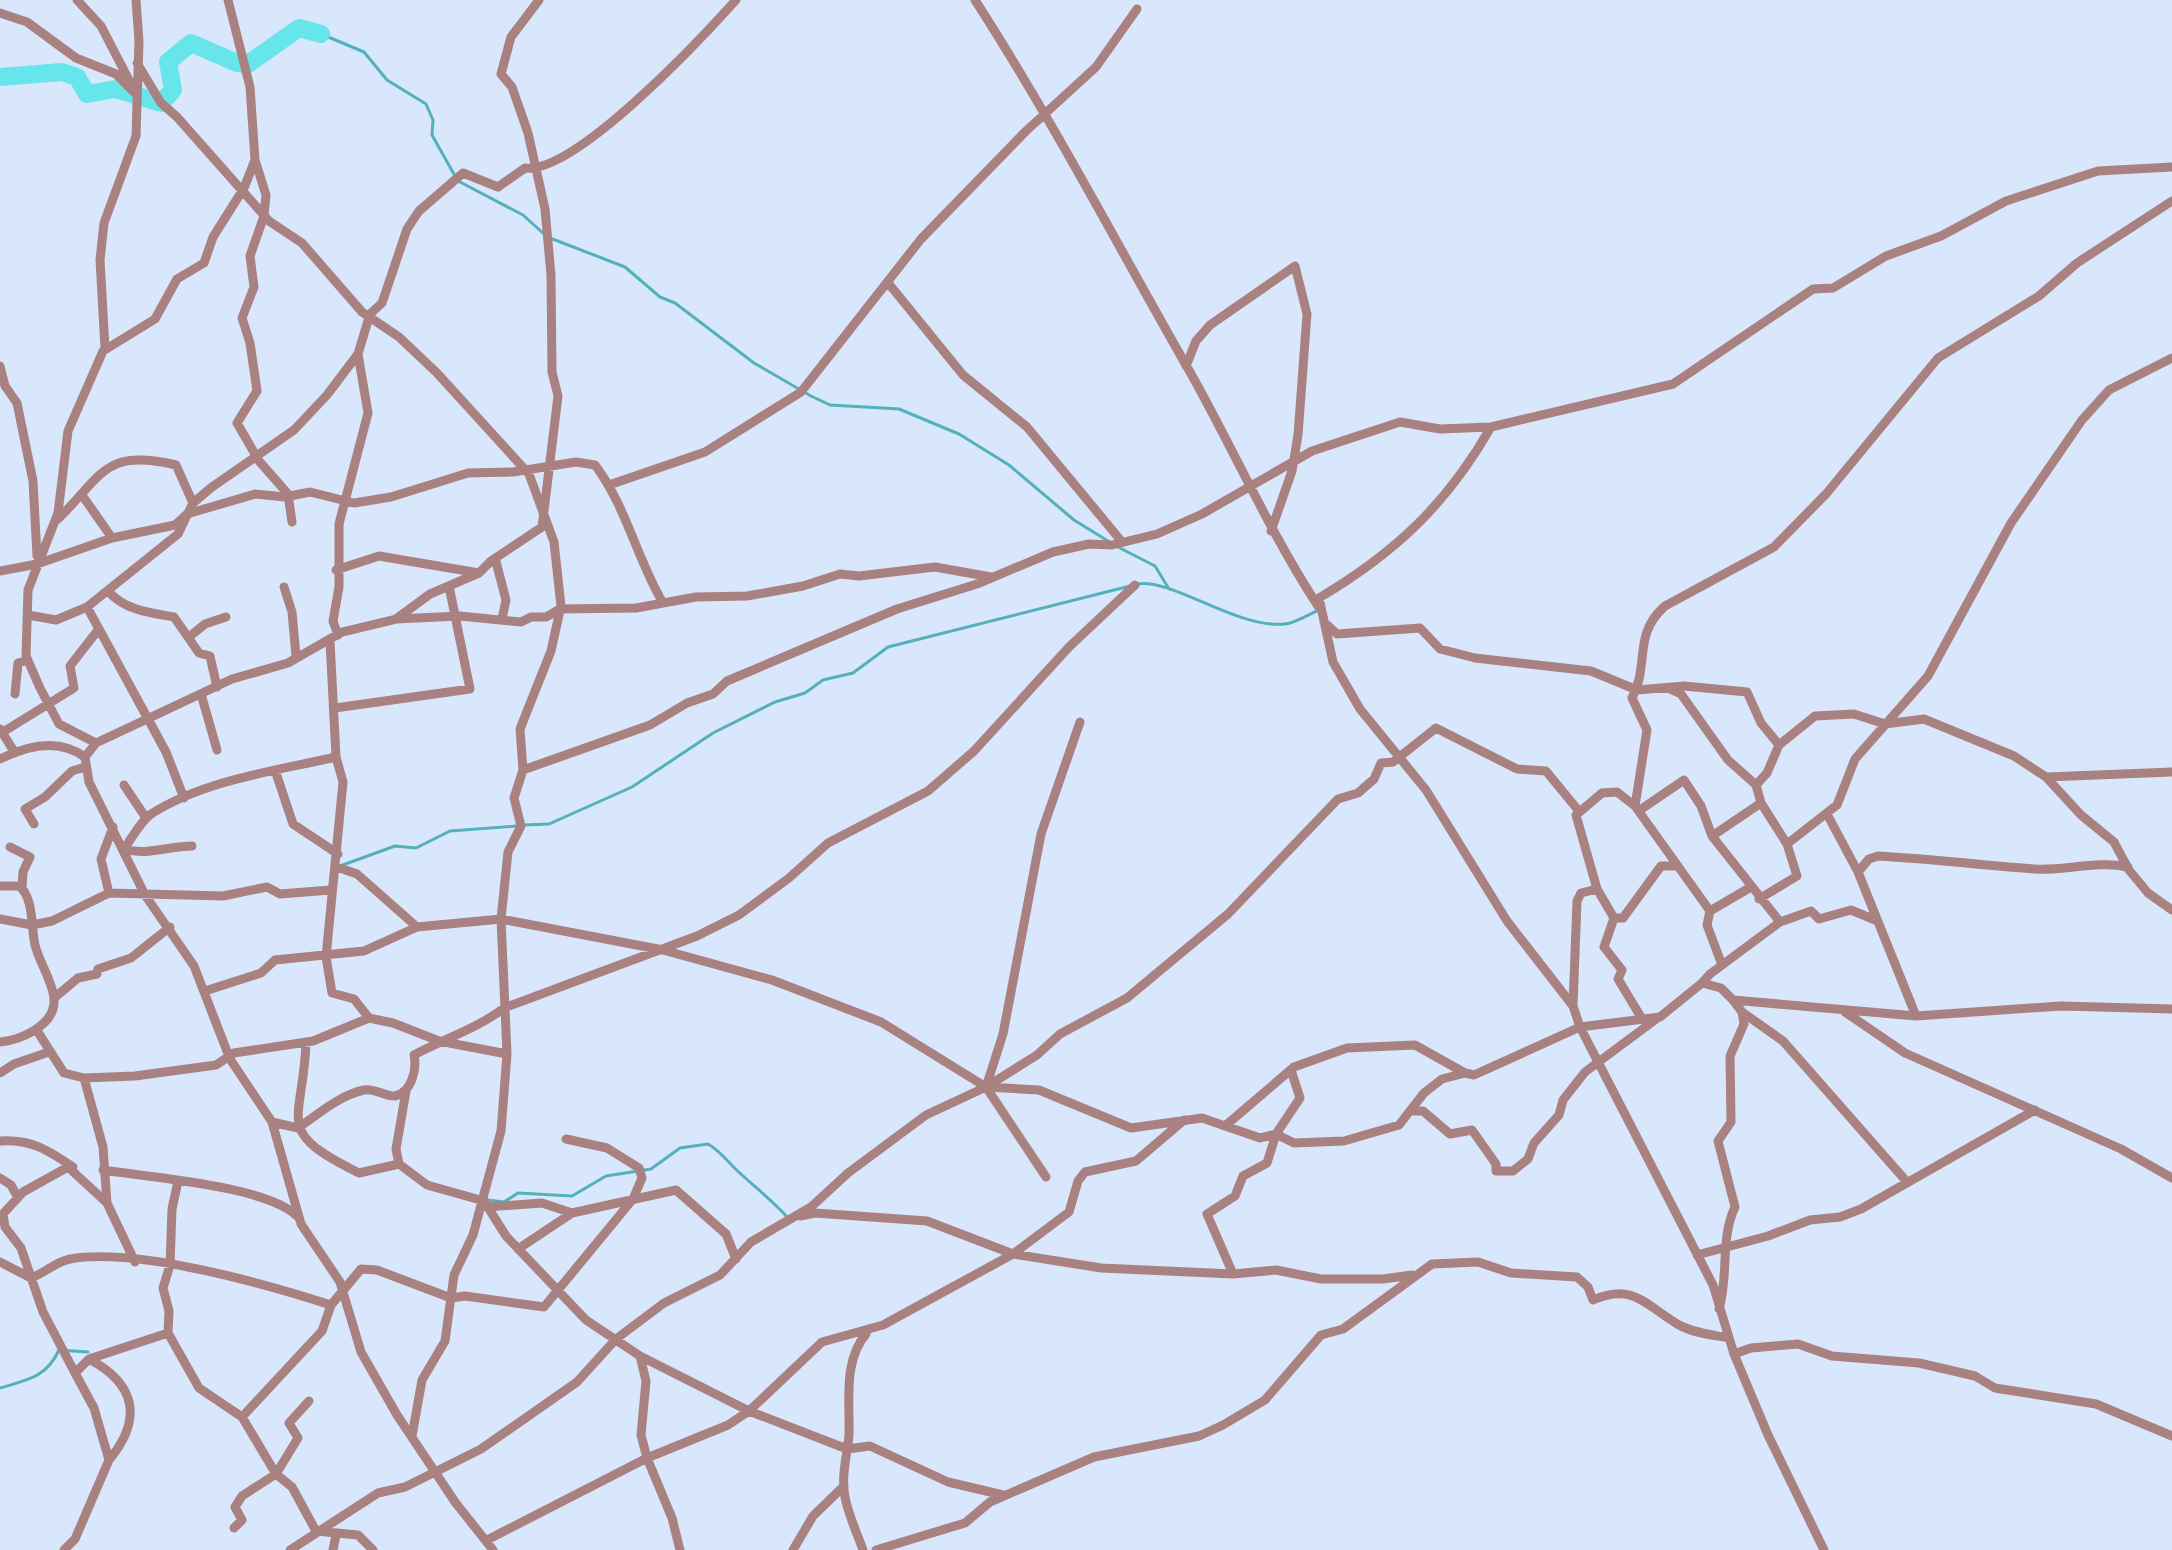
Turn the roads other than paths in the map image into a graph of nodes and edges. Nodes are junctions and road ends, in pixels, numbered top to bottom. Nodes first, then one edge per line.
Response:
1 (77, 0) edge
2 (136, 0) edge
3 (228, 0) edge
4 (539, 0) edge
5 (736, 0) edge
6 (975, 0) edge
7 (1137, 9) dead end
8 (0, 13) edge
9 (137, 63) junction
10 (135, 93) junction
11 (1046, 113) junction
12 (255, 160) junction
13 (2172, 167) edge
14 (538, 170) junction
15 (243, 191) junction
16 (2172, 201) edge
17 (264, 216) junction
18 (889, 284) junction
19 (369, 316) junction
20 (105, 348) junction
21 (358, 354) junction
22 (2172, 358) edge
23 (0, 366) edge
24 (1186, 366) junction
25 (1491, 427) junction
26 (257, 457) junction
27 (1294, 461) junction
28 (550, 465) junction
29 (525, 469) junction
30 (609, 485) junction
31 (1249, 487) junction
32 (82, 495) junction
33 (288, 496) junction
34 (346, 500) junction
35 (193, 503) junction
36 (543, 509) junction
37 (187, 514) junction
38 (55, 522) junction
39 (292, 522) dead end
40 (1271, 531) junction
41 (112, 538) junction
42 (1122, 542) junction
43 (495, 558) junction
44 (37, 564) junction
45 (336, 570) junction
46 (0, 571) edge
47 (479, 573) junction
48 (992, 577) junction
49 (1135, 585) dead end
50 (449, 586) junction
51 (284, 587) dead end
52 (108, 591) junction
53 (663, 603) junction
54 (87, 607) junction
55 (560, 609) junction
56 (1321, 614) junction
57 (28, 615) junction
58 (454, 616) junction
59 (226, 617) dead end
60 (396, 619) junction
61 (502, 619) junction
62 (98, 630) junction
63 (189, 637) junction
64 (334, 638) junction
65 (296, 656) junction
66 (28, 660) junction
67 (217, 687) junction
68 (1661, 687) junction
69 (1637, 690) junction
70 (15, 694) dead end
71 (201, 694) junction
72 (49, 705) junction
73 (335, 708) junction
74 (148, 718) junction
75 (1080, 722) dead end
76 (1885, 724) junction
77 (68, 729) junction
78 (2, 731) edge
79 (96, 743) junction
80 (1779, 745) junction
81 (217, 750) dead end
82 (15, 753) junction
83 (336, 757) junction
84 (1397, 758) junction
85 (0, 759) edge
86 (85, 762) junction
87 (275, 770) junction
88 (523, 770) junction
89 (2172, 772) edge
90 (2046, 777) junction
91 (124, 785) dead end
92 (1756, 785) junction
93 (184, 798) junction
94 (1761, 803) junction
95 (1637, 808) junction
96 (1578, 810) junction
97 (1827, 814) junction
98 (146, 818) junction
99 (34, 824) dead end
100 (113, 827) junction
101 (1712, 836) junction
102 (1787, 844) junction
103 (192, 846) dead end
104 (10, 847) dead end
105 (124, 849) junction
106 (338, 854) junction
107 (1678, 866) junction
108 (337, 867) junction
109 (2128, 867) junction
110 (1858, 872) junction
111 (0, 886) edge
112 (22, 887) junction
113 (1751, 887) junction
114 (1597, 889) junction
115 (331, 890) junction
116 (109, 893) junction
117 (145, 895) junction
118 (1759, 899) junction
119 (2172, 910) edge
120 (1710, 911) junction
121 (1614, 918) junction
122 (0, 919) edge
123 (501, 919) junction
124 (1877, 921) junction
125 (1780, 922) junction
126 (32, 925) junction
127 (170, 927) junction
128 (417, 927) junction
129 (663, 950) junction
130 (326, 957) junction
131 (1722, 965) junction
132 (1702, 983) junction
133 (205, 991) junction
134 (54, 998) junction
135 (1733, 1000) junction
136 (1573, 1006) junction
137 (504, 1008) junction
138 (2172, 1009) edge
139 (1843, 1011) junction
140 (1742, 1012) junction
141 (1916, 1016) junction
142 (1641, 1017) junction
143 (1660, 1017) junction
144 (369, 1018) junction
145 (1580, 1027) junction
146 (36, 1029) junction
147 (439, 1041) junction
148 (0, 1042) edge
149 (306, 1043) junction
150 (49, 1052) junction
151 (507, 1054) junction
152 (230, 1059) junction
153 (1599, 1060) junction
154 (1291, 1070) junction
155 (0, 1073) edge
156 (1465, 1073) junction
157 (84, 1078) junction
158 (986, 1087) junction
159 (406, 1091) junction
160 (2035, 1110) junction
161 (1412, 1111) junction
162 (1184, 1120) junction
163 (272, 1122) junction
164 (1225, 1126) junction
165 (298, 1128) junction
166 (1276, 1134) junction
167 (566, 1139) dead end
168 (0, 1141) edge
169 (399, 1164) junction
170 (73, 1167) junction
171 (103, 1170) junction
172 (1046, 1177) dead end
173 (0, 1178) edge
174 (2172, 1178) edge
175 (178, 1181) junction
176 (1907, 1182) junction
177 (18, 1198) junction
178 (633, 1199) junction
179 (107, 1203) junction
180 (485, 1204) junction
181 (572, 1213) junction
182 (2, 1215) edge
183 (797, 1216) junction
184 (300, 1219) junction
185 (1727, 1246) junction
186 (518, 1249) junction
187 (1013, 1254) junction
188 (1697, 1255) junction
189 (736, 1259) junction
190 (0, 1262) edge
191 (135, 1262) junction
192 (170, 1265) junction
193 (1233, 1274) junction
194 (1416, 1274) junction
195 (31, 1278) junction
196 (344, 1290) junction
197 (558, 1290) junction
198 (451, 1298) junction
199 (331, 1305) junction
200 (1719, 1311) junction
201 (868, 1331) junction
202 (168, 1333) junction
203 (1729, 1338) junction
204 (613, 1341) junction
205 (1734, 1354) junction
206 (640, 1356) junction
207 (89, 1359) junction
208 (75, 1373) junction
209 (309, 1401) dead end
210 (749, 1411) junction
211 (242, 1417) junction
212 (412, 1436) junction
213 (2172, 1436) edge
214 (847, 1449) junction
215 (647, 1458) junction
216 (109, 1460) junction
217 (435, 1472) junction
218 (276, 1474) junction
219 (844, 1486) junction
220 (1003, 1495) junction
221 (234, 1528) dead end
222 (316, 1531) junction
223 (336, 1535) junction
224 (491, 1547) edge
225 (64, 1550) edge
226 (290, 1550) edge
227 (333, 1550) edge
228 (373, 1550) edge
229 (680, 1550) edge
230 (793, 1550) edge
231 (863, 1550) edge
232 (876, 1550) edge
233 (1824, 1550) edge

1 - 10 street
2 - 9 street
3 - 12 street
4 - 14 street
5 - 14 street
6 - 11 street
7 - 11 street
8 - 10 street
9 - 10 street
9 - 15 street
10 - 20 street
11 - 18 street
11 - 24 street
12 - 15 street
12 - 17 street
13 - 25 street
14 - 19 street
14 - 28 street
15 - 17 street
15 - 20 street
16 - 69 street
17 - 19 street
17 - 26 street
18 - 30 street
18 - 42 street
19 - 21 street
19 - 29 street
20 - 38 street
21 - 26 street
21 - 34 street
22 - 76 street
23 - 44 street
24 - 27 street
24 - 31 street
25 - 27 street
25 - 56 street
26 - 33 street
26 - 35 street
27 - 31 street
27 - 40 street
28 - 29 street
28 - 30 street
28 - 36 street
29 - 34 street
29 - 36 street
30 - 53 street
31 - 40 street
31 - 42 street
32 - 35 street
32 - 38 street
32 - 41 street
33 - 34 street
33 - 37 street
33 - 39 street
34 - 45 street
35 - 37 street
36 - 43 street
36 - 55 street
37 - 41 street
37 - 52 street
38 - 44 street
40 - 56 street
41 - 44 street
42 - 48 street
43 - 47 street
43 - 61 street
44 - 46 street
44 - 57 street
45 - 47 street
45 - 64 street
47 - 50 street
48 - 53 street
48 - 88 street
49 - 129 street
50 - 58 street
50 - 60 street
51 - 65 street
52 - 54 street
52 - 63 street
53 - 55 street
54 - 57 street
54 - 62 street
55 - 61 street
55 - 88 street
56 - 69 street
56 - 84 street
57 - 66 street
58 - 60 street
58 - 61 street
58 - 73 street
59 - 63 street
60 - 64 street
62 - 72 street
62 - 74 street
63 - 67 street
64 - 65 street
64 - 73 street
65 - 67 street
66 - 70 street
66 - 72 street
67 - 71 street
68 - 69 street
68 - 80 street
68 - 92 street
69 - 95 street
71 - 74 street
71 - 81 street
72 - 77 street
72 - 78 street
73 - 83 street
74 - 79 street
74 - 93 street
75 - 158 street
76 - 80 street
76 - 90 street
76 - 97 street
77 - 79 street
77 - 86 street
78 - 82 street
79 - 86 street
80 - 92 street
82 - 85 street
82 - 86 street
83 - 87 street
83 - 106 street
84 - 96 street
84 - 136 street
84 - 158 street
86 - 99 street
86 - 100 street
87 - 93 street
87 - 106 street
88 - 123 street
89 - 90 street
90 - 109 street
91 - 98 street
92 - 94 street
93 - 98 street
94 - 101 street
94 - 102 street
95 - 96 street
95 - 101 street
95 - 107 street
96 - 114 street
97 - 102 street
97 - 110 street
98 - 105 street
100 - 105 street
100 - 116 street
101 - 113 street
102 - 118 street
103 - 105 street
104 - 112 street
105 - 117 street
106 - 108 street
107 - 120 street
107 - 121 street
108 - 115 street
108 - 128 street
109 - 110 street
109 - 119 street
110 - 124 street
111 - 112 street
112 - 126 street
113 - 118 street
113 - 120 street
114 - 121 street
114 - 136 street
115 - 117 street
115 - 130 street
116 - 117 street
116 - 126 street
117 - 127 street
118 - 125 street
120 - 131 street
121 - 142 street
122 - 126 street
123 - 128 street
123 - 129 street
123 - 137 street
124 - 125 street
124 - 141 street
125 - 131 street
126 - 134 street
127 - 133 street
127 - 134 street
128 - 130 street
129 - 137 street
129 - 158 street
130 - 133 street
130 - 144 street
131 - 132 street
132 - 135 street
132 - 143 street
133 - 152 street
134 - 146 street
135 - 139 street
135 - 140 street
136 - 145 street
137 - 147 street
137 - 151 street
138 - 141 street
139 - 141 street
139 - 160 street
140 - 176 street
140 - 185 street
142 - 143 street
142 - 145 street
143 - 153 street
144 - 147 street
144 - 149 street
145 - 153 street
145 - 156 street
146 - 148 street
146 - 150 street
147 - 151 street
147 - 159 street
149 - 152 street
149 - 165 street
150 - 155 street
150 - 157 street
151 - 180 street
152 - 157 street
152 - 163 street
153 - 161 street
153 - 188 street
154 - 156 street
154 - 164 street
154 - 166 street
156 - 161 street
157 - 171 street
158 - 162 street
158 - 172 street
158 - 183 street
159 - 165 street
159 - 169 street
160 - 174 street
160 - 176 street
161 - 166 street
162 - 164 street
162 - 187 street
163 - 165 street
163 - 184 street
164 - 166 street
165 - 169 street
166 - 193 street
167 - 178 street
168 - 170 street
169 - 180 street
170 - 177 street
170 - 179 street
171 - 175 street
171 - 179 street
173 - 177 street
175 - 184 street
175 - 192 street
176 - 185 street
177 - 182 street
178 - 181 street
178 - 189 street
178 - 197 street
179 - 191 street
180 - 181 street
180 - 186 street
180 - 198 street
181 - 186 street
182 - 195 street
183 - 187 street
183 - 189 street
184 - 196 street
185 - 188 street
185 - 200 street
186 - 197 street
187 - 193 street
187 - 201 street
188 - 200 street
189 - 204 street
190 - 195 street
191 - 192 street
191 - 195 street
192 - 199 street
192 - 202 street
193 - 194 street
194 - 203 street
194 - 220 street
195 - 208 street
196 - 198 street
196 - 199 street
196 - 212 street
197 - 198 street
197 - 204 street
198 - 212 street
199 - 211 street
200 - 203 street
201 - 210 street
201 - 214 street
202 - 207 street
202 - 211 street
203 - 205 street
204 - 206 street
204 - 217 street
205 - 213 street
205 - 233 street
206 - 210 street
206 - 215 street
207 - 208 street
207 - 216 street
208 - 216 street
209 - 218 street
210 - 214 street
210 - 215 street
211 - 218 street
212 - 217 street
214 - 219 street
214 - 220 street
215 - 224 street
215 - 229 street
216 - 225 street
217 - 222 street
217 - 224 street
218 - 221 street
218 - 222 street
219 - 230 street
219 - 231 street
220 - 232 street
222 - 223 street
222 - 226 street
223 - 227 street
223 - 228 street

